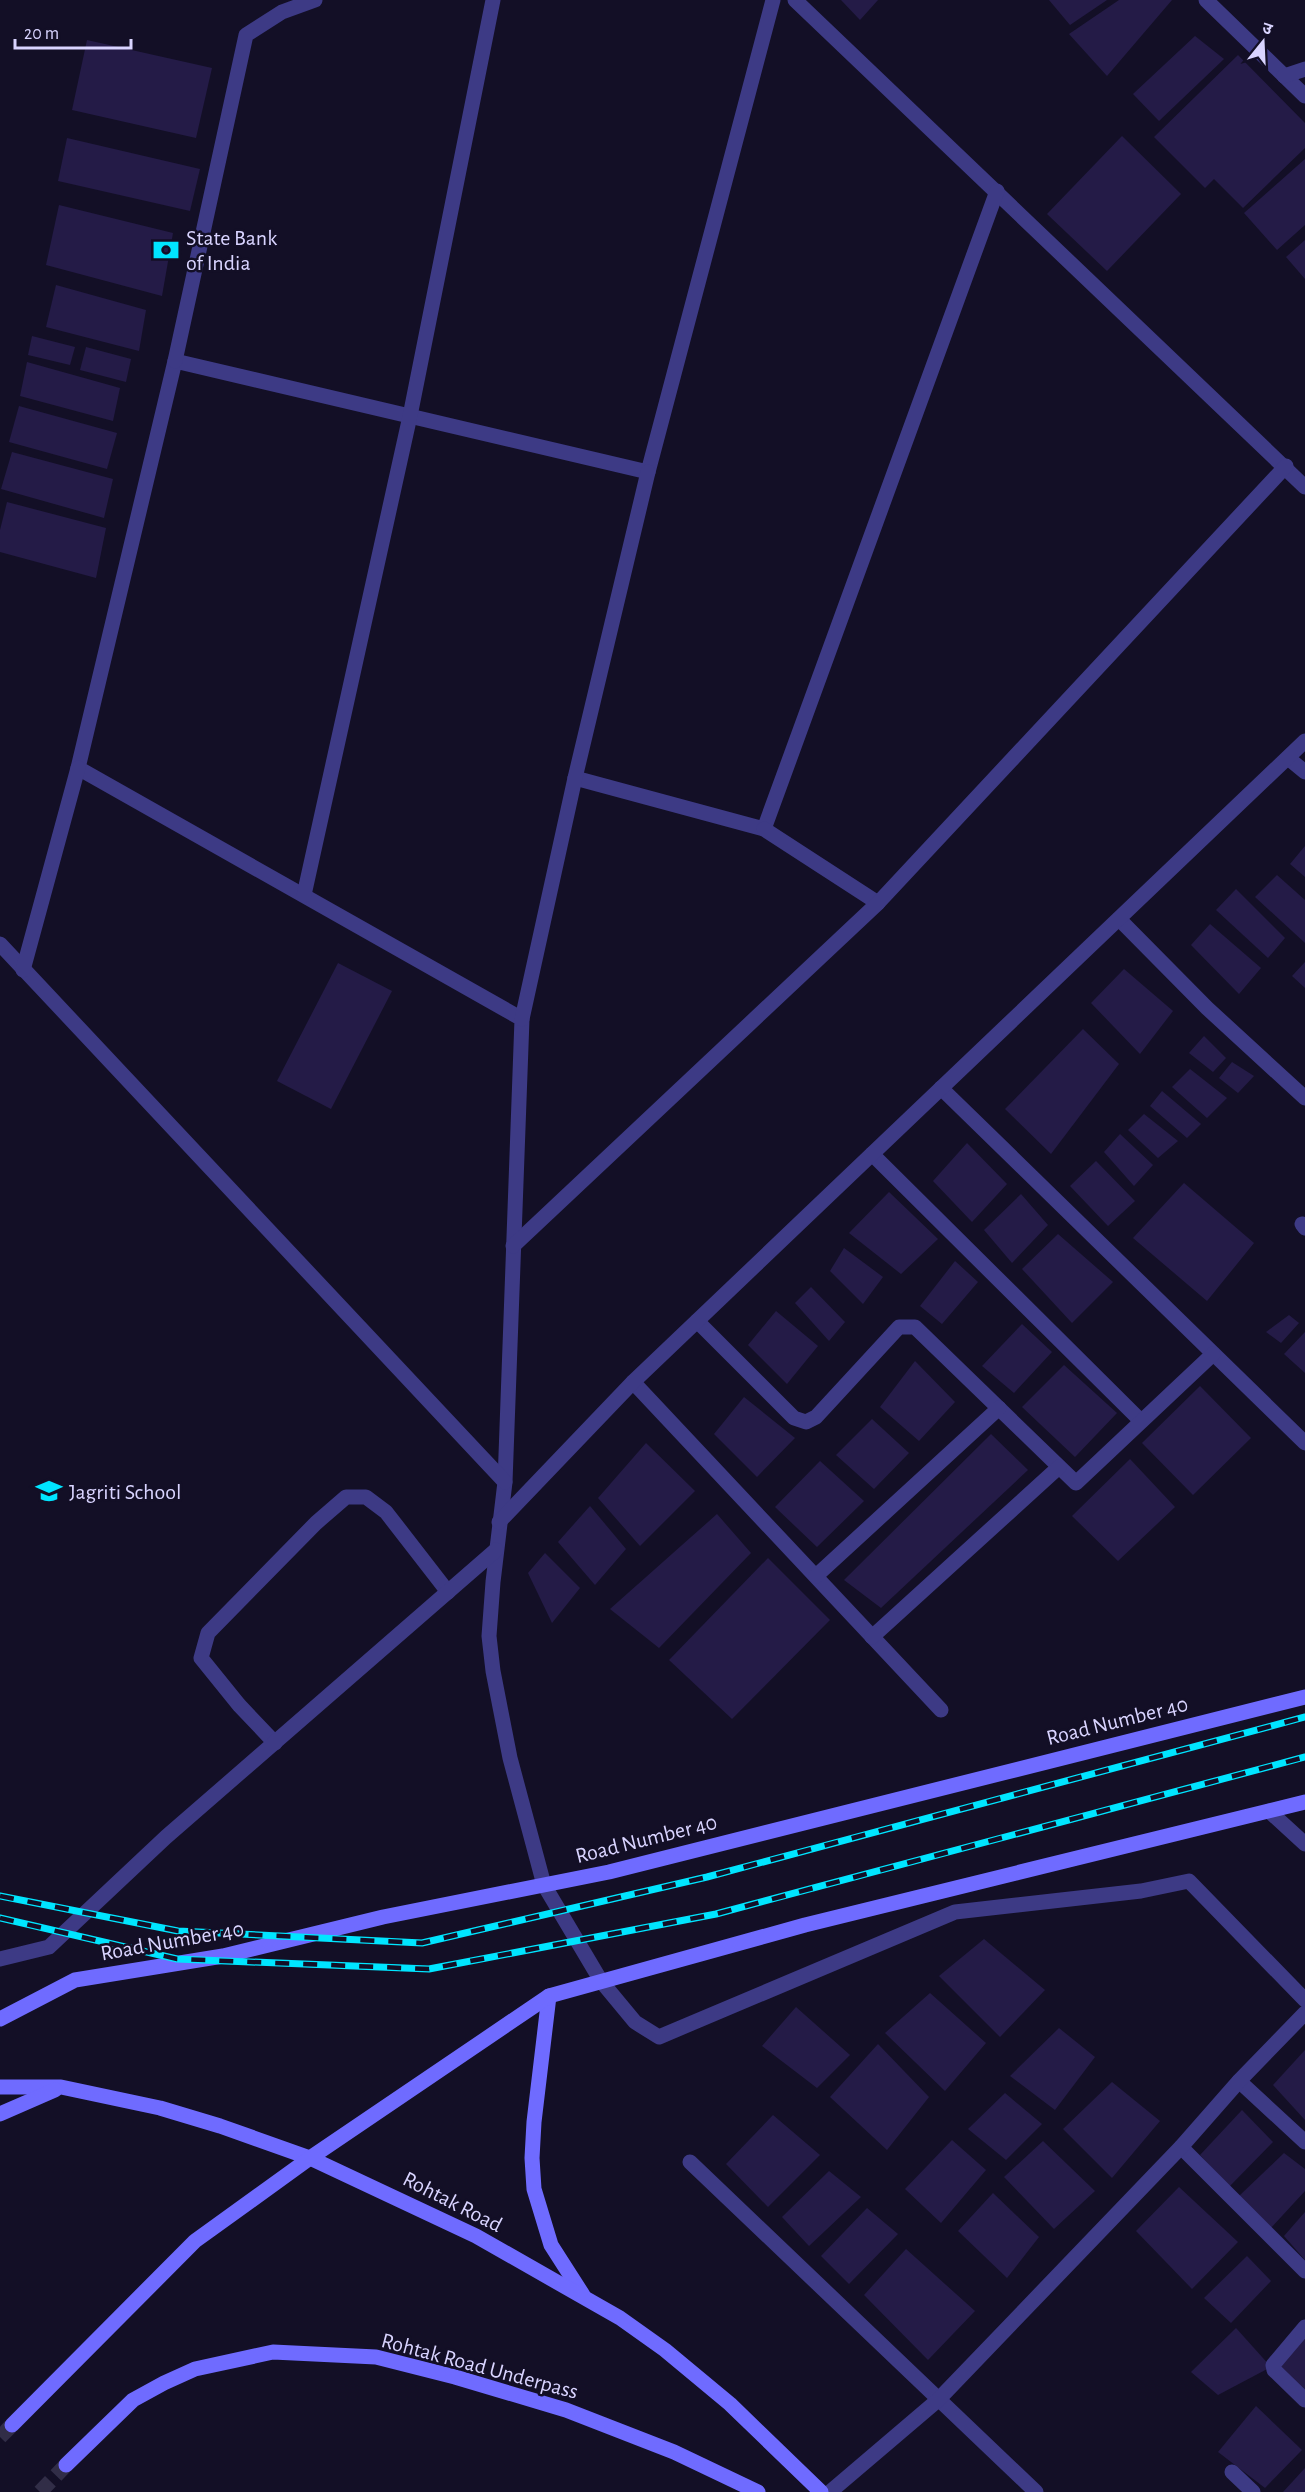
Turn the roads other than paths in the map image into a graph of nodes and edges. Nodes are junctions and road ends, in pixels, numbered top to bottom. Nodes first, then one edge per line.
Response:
1 (315, 0) edge
2 (493, 0) edge
3 (773, 0) edge
4 (795, 0) edge
5 (1206, 0) edge
6 (1305, 69) edge
7 (1284, 76) junction
8 (1305, 96) edge
9 (997, 191) junction
10 (174, 361) junction
11 (410, 416) junction
12 (1286, 466) junction
13 (648, 472) junction
14 (1305, 487) edge
15 (1305, 741) edge
16 (1288, 758) junction
17 (78, 768) junction
18 (1305, 772) edge
19 (575, 778) junction
20 (764, 829) junction
21 (304, 896) junction
22 (879, 903) junction
23 (1119, 920) junction
24 (0, 944) edge
25 (23, 970) junction
26 (522, 1019) junction
27 (941, 1088) junction
28 (1305, 1098) edge
29 (872, 1154) junction
30 (513, 1246) junction
31 (697, 1321) junction
32 (1213, 1354) junction
33 (633, 1382) junction
34 (999, 1408) junction
35 (1141, 1421) junction
36 (1305, 1443) edge
37 (1059, 1467) junction
38 (505, 1482) junction
39 (499, 1522) junction
40 (496, 1550) junction
41 (816, 1576) junction
42 (448, 1592) junction
43 (872, 1637) junction
44 (1305, 1697) edge
45 (941, 1710) dead end
46 (275, 1743) junction
47 (1305, 1802) edge
48 (1269, 1811) junction
49 (1305, 1844) edge
50 (544, 1885) junction
51 (0, 1959) edge
52 (601, 1981) junction
53 (549, 1996) junction
54 (1305, 2000) edge
55 (1305, 2013) edge
56 (0, 2019) edge
57 (1239, 2081) junction
58 (0, 2087) edge
59 (61, 2087) junction
60 (0, 2114) edge
61 (1305, 2142) edge
62 (1181, 2147) junction
63 (309, 2158) junction
64 (690, 2162) dead end
65 (1305, 2271) edge
66 (585, 2297) junction
67 (1305, 2327) edge
68 (938, 2400) junction
69 (1305, 2400) edge
70 (12, 2425) tunnel mouth
71 (66, 2465) tunnel mouth
72 (1232, 2472) dead end
73 (758, 2492) edge
74 (821, 2492) edge
75 (830, 2492) edge
76 (1036, 2492) edge
77 (1253, 2492) edge

1 - 10 street
2 - 11 street
3 - 13 street
4 - 9 street
5 - 7 street
6 - 7 street
7 - 8 street
9 - 12 street
9 - 20 street
10 - 11 street
10 - 17 street
11 - 13 street
11 - 21 street
12 - 14 street
12 - 22 street
13 - 19 street
15 - 16 street
16 - 18 street
16 - 23 street
17 - 21 street
17 - 25 street
19 - 20 street
19 - 26 street
20 - 22 street
21 - 26 street
22 - 30 street
23 - 27 street
23 - 28 street
24 - 25 street
25 - 38 street
26 - 30 street
27 - 29 street
27 - 32 street
29 - 31 street
29 - 35 street
30 - 38 street
31 - 33 street
31 - 34 street
32 - 35 street
32 - 36 street
33 - 39 street
33 - 41 street
34 - 37 street
34 - 41 street
35 - 37 street
37 - 43 street
38 - 39 street
39 - 40 street
40 - 42 street
40 - 50 street
41 - 43 street
42 - 46 street
42 - 46 street
43 - 45 street
44 - 50 main road, Road Number 40
46 - 51 street
47 - 48 main road
48 - 49 street
48 - 52 main road
50 - 52 street
50 - 56 main road, Road Number 40
52 - 53 main road
52 - 54 street
53 - 63 main road
53 - 66 main road
55 - 57 street
57 - 61 street
57 - 62 street
58 - 59 main road, Rohtak Road
59 - 60 main road
59 - 63 main road, Rohtak Road
62 - 65 street
62 - 68 street
63 - 66 main road, Rohtak Road
63 - 70 main road
64 - 68 street
66 - 74 main road, Rohtak Road
67 - 69 street
68 - 75 street
68 - 76 street
71 - 73 main road, Rohtak Road Underpass
72 - 77 street

